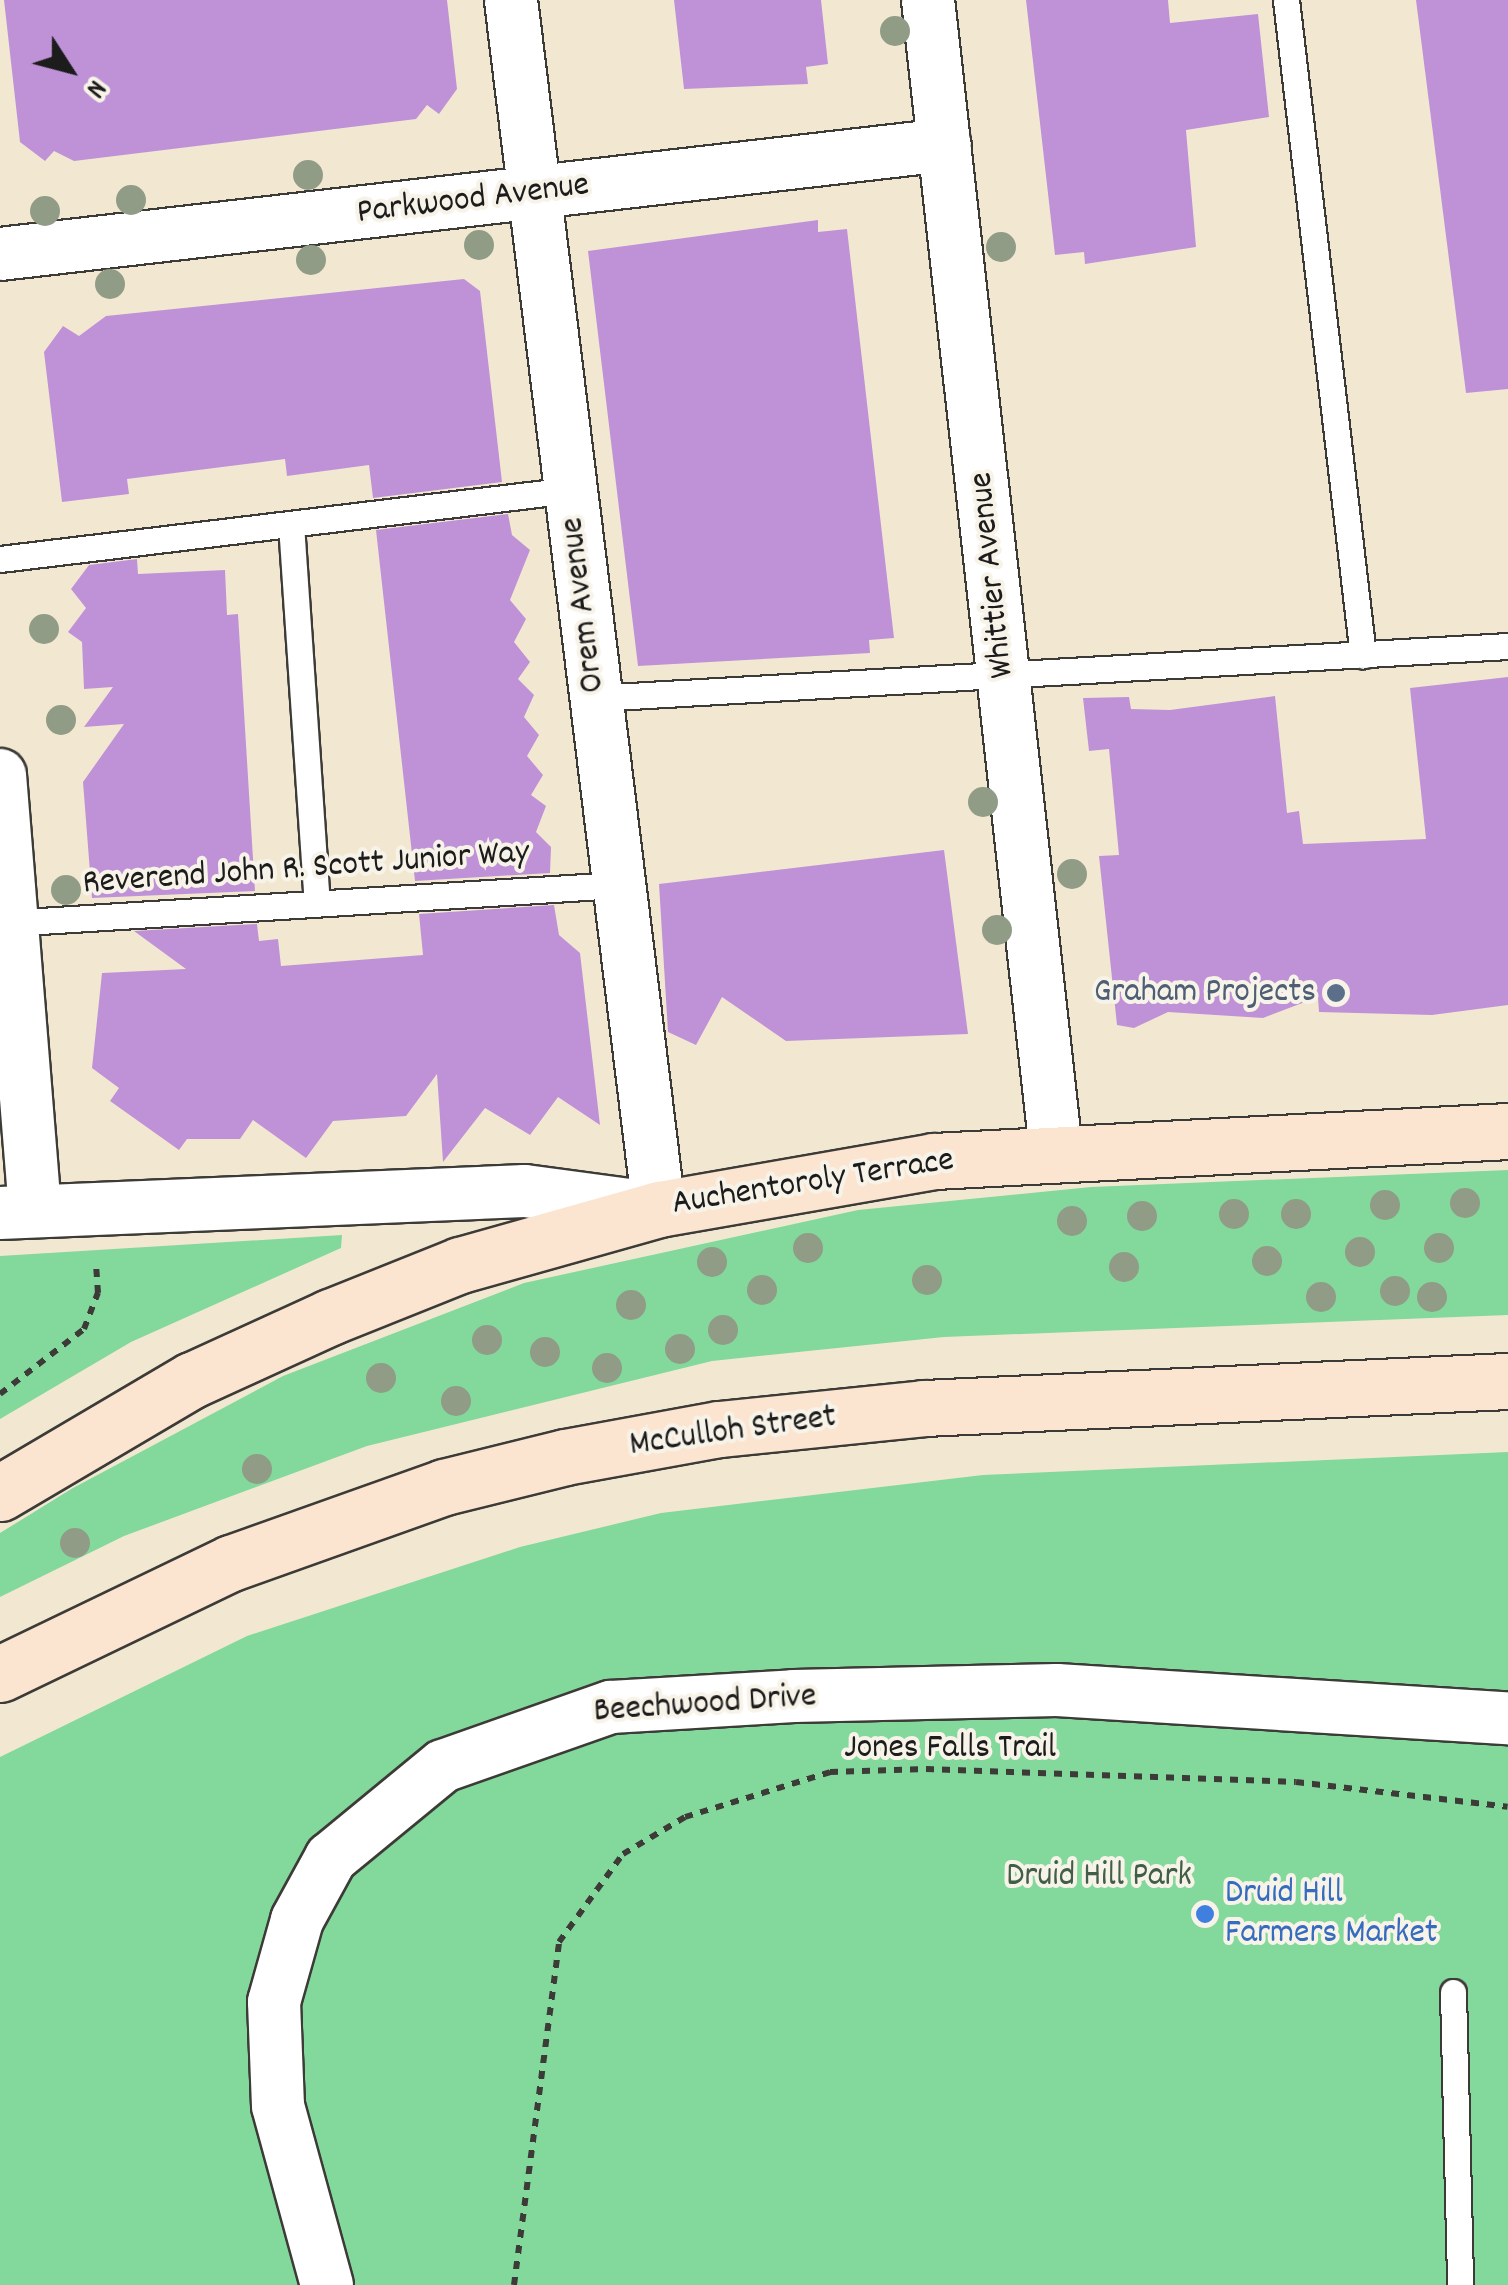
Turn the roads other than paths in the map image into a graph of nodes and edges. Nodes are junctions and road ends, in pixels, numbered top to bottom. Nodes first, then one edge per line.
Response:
1 (511, 0) edge
2 (928, 0) edge
3 (1286, 0) edge
4 (945, 146) junction
5 (534, 193) junction
6 (0, 254) edge
7 (570, 490) junction
8 (291, 524) junction
9 (0, 559) edge
10 (1508, 646) edge
11 (1362, 655) junction
12 (1004, 676) junction
13 (595, 698) junction
14 (0, 774) edge
15 (616, 884) junction
16 (316, 901) junction
17 (5, 923) edge
18 (1508, 1131) edge
19 (1056, 1150) junction
20 (660, 1209) junction
21 (17, 1212) edge
22 (1508, 1381) edge
23 (0, 1493) edge
24 (0, 1674) edge
25 (1508, 1718) edge
26 (1454, 1992) dead end
27 (327, 2285) edge
28 (1460, 2285) edge

1 - 5 street, Orem Avenue
2 - 4 street, Whittier Avenue
3 - 11 lane
4 - 5 street, Parkwood Avenue
4 - 12 street, Whittier Avenue
5 - 6 street, Parkwood Avenue
5 - 7 street, Orem Avenue
7 - 8 lane
7 - 13 street, Orem Avenue
8 - 9 lane
8 - 16 lane
10 - 11 lane
11 - 12 lane
12 - 13 lane
12 - 19 street, Whittier Avenue
13 - 15 street, Orem Avenue
14 - 17 street
15 - 16 lane, Reverend John R. Scott Junior Way
15 - 20 street, Orem Avenue
16 - 17 lane, Reverend John R. Scott Junior Way
17 - 21 street
18 - 19 main road, Auchentoroly Terrace
19 - 20 main road, Auchentoroly Terrace
20 - 21 street, Auchentoroly Terrace
20 - 23 main road
22 - 24 main road, McCulloh Street
25 - 27 street, Beechwood Drive
26 - 28 lane

